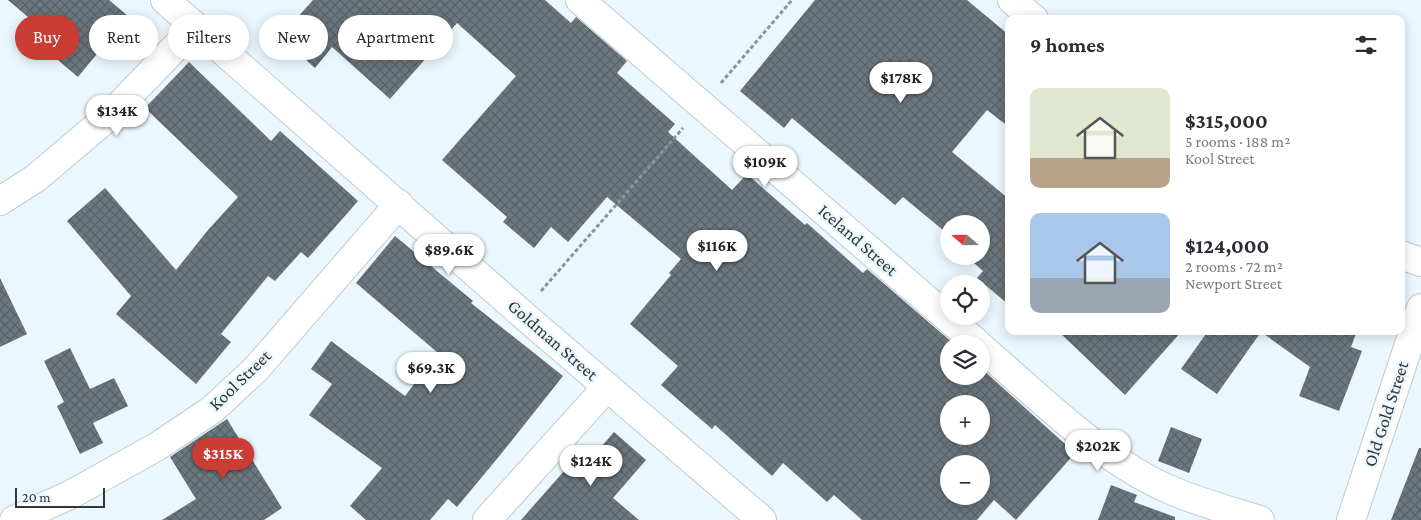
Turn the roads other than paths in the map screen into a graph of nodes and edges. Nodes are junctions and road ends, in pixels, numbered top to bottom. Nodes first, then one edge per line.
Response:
1 (165, 0) edge
2 (580, 0) edge
3 (1012, 0) edge
4 (182, 15) edge
5 (1029, 15) edge
6 (168, 55) edge
7 (233, 60) edge
8 (0, 201) edge
9 (399, 204) junction
10 (1405, 256) edge
11 (1421, 262) edge
12 (1421, 308) edge
13 (968, 335) edge
14 (990, 355) edge
15 (607, 387) junction
16 (14, 520) edge
17 (487, 520) edge
18 (762, 520) edge
19 (1260, 520) edge
20 (1351, 520) edge

1 - 4 street, Goldman Street
2 - 13 street, Iceland Street
3 - 5 street
6 - 8 street
7 - 9 street, Goldman Street
9 - 15 street, Goldman Street
9 - 16 street, Kool Street
10 - 11 street
12 - 20 street, Old Gold Street
14 - 19 street
15 - 17 street
15 - 18 street, Goldman Street

